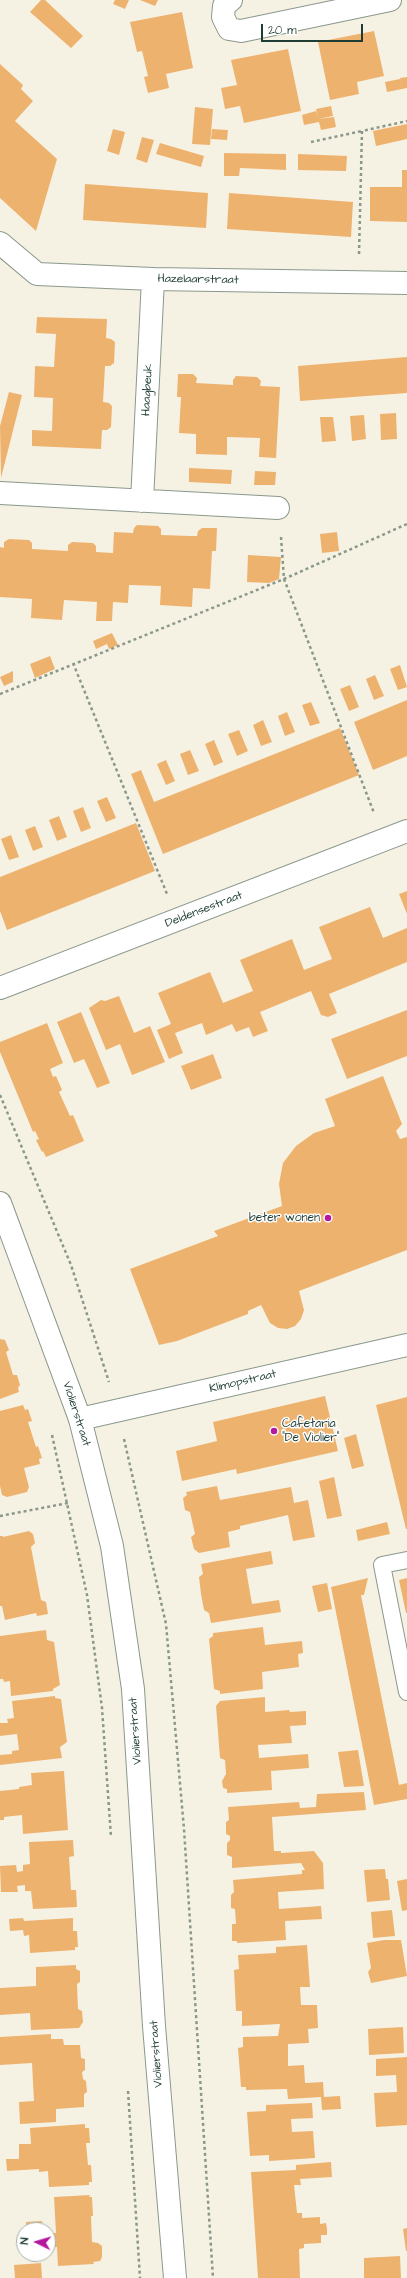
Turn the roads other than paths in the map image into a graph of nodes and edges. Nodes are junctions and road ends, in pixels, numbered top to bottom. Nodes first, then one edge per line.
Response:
1 (231, 0) edge
2 (390, 0) edge
3 (0, 243) edge
4 (153, 279) junction
5 (407, 283) edge
6 (0, 493) edge
7 (142, 501) junction
8 (278, 508) road end
9 (407, 831) edge
10 (0, 988) edge
11 (0, 1203) edge
12 (407, 1345) edge
13 (80, 1418) junction
14 (407, 1560) edge
15 (407, 1692) edge
16 (175, 2278) edge

1 - 2 street
3 - 4 street, Hazelaarstraat
4 - 5 street, Hazelaarstraat
4 - 7 street, Haagbeuk
6 - 7 street
7 - 8 street
9 - 10 street, Deldensestraat
11 - 13 street, Violierstraat
12 - 13 street, Klimopstraat
13 - 16 street, Violierstraat
14 - 15 lane

